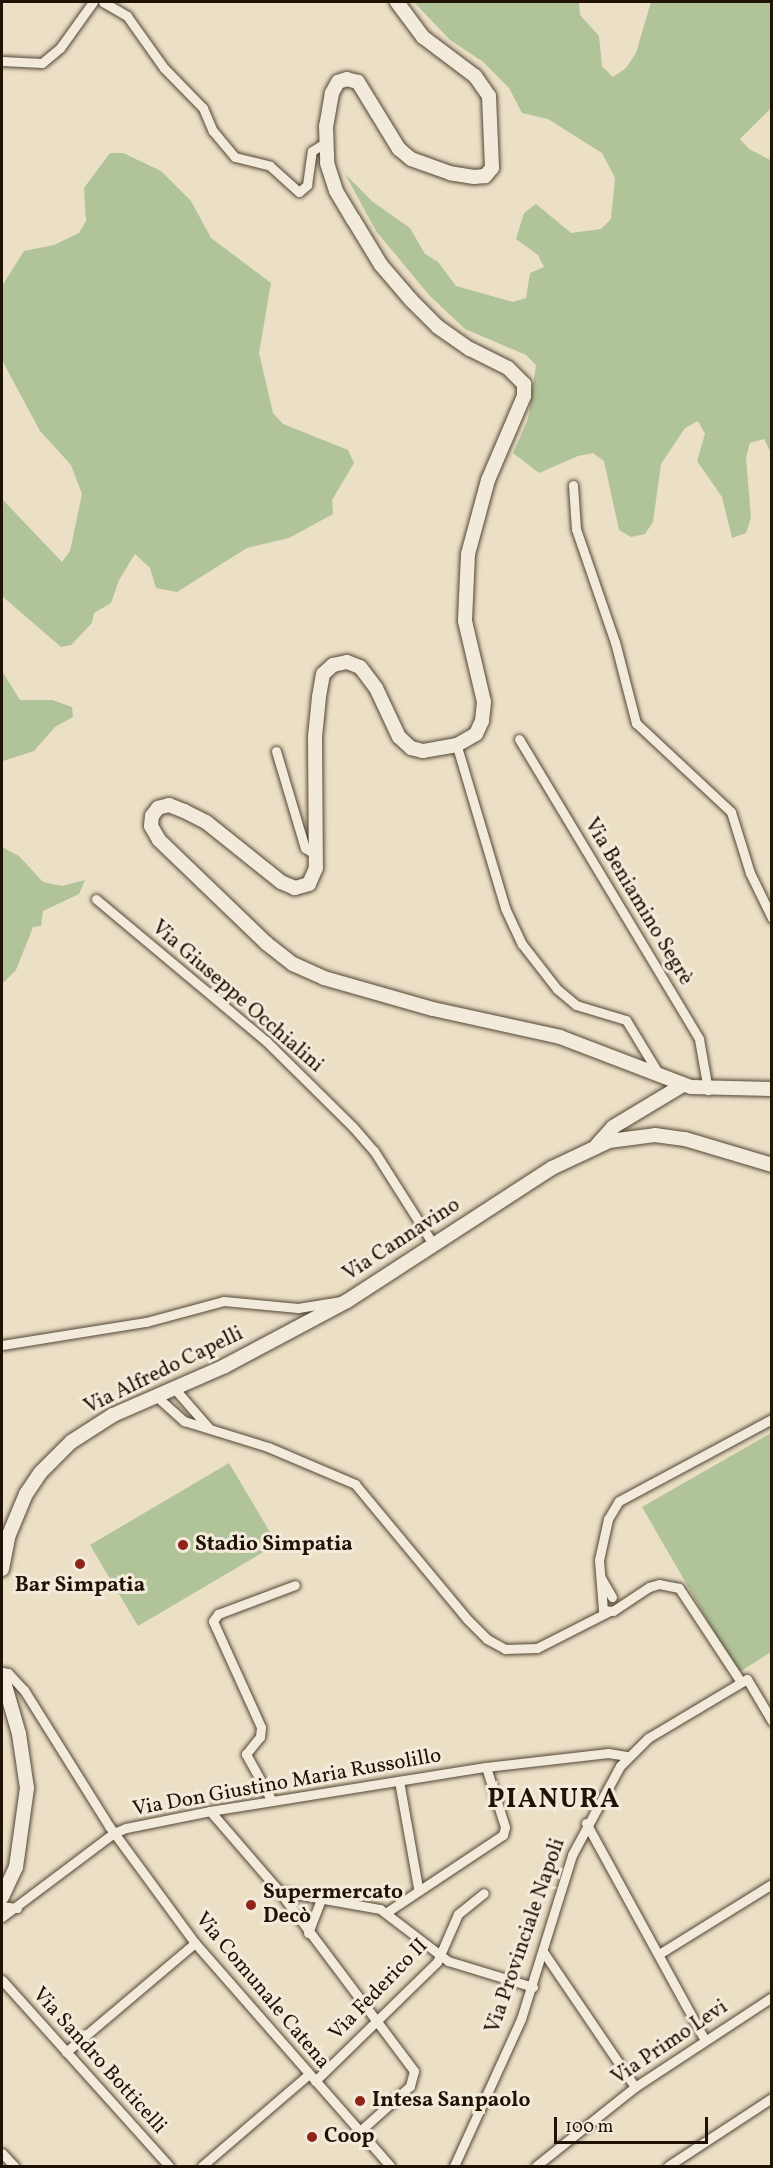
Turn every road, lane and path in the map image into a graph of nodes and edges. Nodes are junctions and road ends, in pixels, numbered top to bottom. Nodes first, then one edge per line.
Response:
1 (93, 2) edge
2 (103, 2) edge
3 (397, 2) edge
4 (2, 61) edge
5 (326, 148) junction
6 (573, 485) dead end
7 (519, 739) dead end
8 (276, 750) dead end
9 (458, 750) dead end
10 (317, 855) junction
11 (96, 899) dead end
12 (771, 918) edge
13 (660, 1076) junction
14 (683, 1085) junction
15 (771, 1089) edge
16 (708, 1090) junction
17 (596, 1146) junction
18 (771, 1165) edge
19 (433, 1244) junction
20 (346, 1301) junction
21 (2, 1345) edge
22 (174, 1388) junction
23 (156, 1395) junction
24 (771, 1419) edge
25 (210, 1428) junction
26 (4, 1550) edge
27 (2, 1569) edge
28 (598, 1570) junction
29 (295, 1585) dead end
30 (614, 1601) junction
31 (603, 1606) junction
32 (2, 1674) edge
33 (744, 1681) junction
34 (771, 1721) edge
35 (628, 1756) junction
36 (486, 1767) junction
37 (399, 1781) junction
38 (273, 1801) junction
39 (210, 1811) junction
40 (586, 1823) junction
41 (114, 1833) junction
42 (771, 1884) edge
43 (418, 1888) junction
44 (279, 1891) junction
45 (484, 1893) dead end
46 (2, 1898) edge
47 (322, 1898) junction
48 (2, 1906) edge
49 (17, 1908) junction
50 (387, 1912) junction
51 (2, 1917) edge
52 (308, 1933) junction
53 (195, 1943) junction
54 (544, 1953) junction
55 (659, 1954) junction
56 (442, 1956) junction
57 (2, 1980) edge
58 (533, 1987) junction
59 (771, 1997) edge
60 (379, 2019) junction
61 (705, 2040) junction
62 (66, 2052) junction
63 (312, 2078) junction
64 (635, 2087) junction
65 (771, 2098) edge
66 (358, 2132) junction
67 (2, 2153) edge
68 (14, 2166) edge
69 (169, 2166) edge
70 (201, 2166) edge
71 (390, 2166) edge
72 (454, 2166) edge
73 (536, 2166) edge
74 (668, 2166) edge

1 - 4 street
2 - 5 street
3 - 5 street
5 - 10 street
6 - 12 street
7 - 16 street, Via Beniamino Segrè
8 - 10 street
9 - 13 street
10 - 13 street
11 - 19 street, Via Giuseppe Occhialini
13 - 14 street
14 - 16 street
14 - 17 street, Via Cannavino
15 - 16 street
17 - 18 street, Via Cannavino
17 - 19 street, Via Cannavino
19 - 20 street, Via Cannavino
20 - 21 street, Via Cannavino
20 - 22 street, Via Alfredo Capelli
22 - 23 street, Via Alfredo Capelli
22 - 25 street
23 - 25 street
23 - 26 street, Via Alfredo Capelli
24 - 28 street
25 - 31 street
26 - 27 street, Via Alfredo Capelli
28 - 30 street
28 - 31 street
29 - 38 street
30 - 31 street
30 - 31 street
30 - 33 street
32 - 41 street, Via Don Giustino Maria Russolillo
32 - 46 street
33 - 34 street
33 - 35 street, Via Provinciale Napoli
35 - 36 street, Via Don Giustino Maria Russolillo
35 - 40 street, Via Provinciale Napoli
36 - 37 street, Via Don Giustino Maria Russolillo
36 - 43 street
37 - 38 street, Via Don Giustino Maria Russolillo
37 - 43 street
38 - 39 street, Via Don Giustino Maria Russolillo
39 - 41 street, Via Don Giustino Maria Russolillo
39 - 44 street
40 - 54 street, Via Provinciale Napoli
40 - 55 street
41 - 49 street
41 - 53 street, Via Comunale Catena
42 - 55 street
43 - 50 street
44 - 47 street
44 - 52 street
45 - 56 street, Via Federico II
47 - 50 street
47 - 52 street
48 - 49 street
49 - 51 street
50 - 56 street
52 - 60 street
53 - 62 street
53 - 63 street, Via Comunale Catena
54 - 58 street, Via Provinciale Napoli
54 - 64 street
55 - 61 street
56 - 58 street
56 - 60 street, Via Federico II
57 - 62 street, Via Sandro Botticelli
58 - 72 street, Via Provinciale Napoli
59 - 61 street, Via Primo Levi
60 - 63 street, Via Federico II
60 - 66 street
61 - 64 street, Via Primo Levi
62 - 69 street, Via Sandro Botticelli
63 - 66 street, Via Comunale Catena
63 - 70 street, Via Federico II
64 - 73 street, Via Primo Levi
65 - 74 street
66 - 71 street, Via Comunale Catena
67 - 68 street

